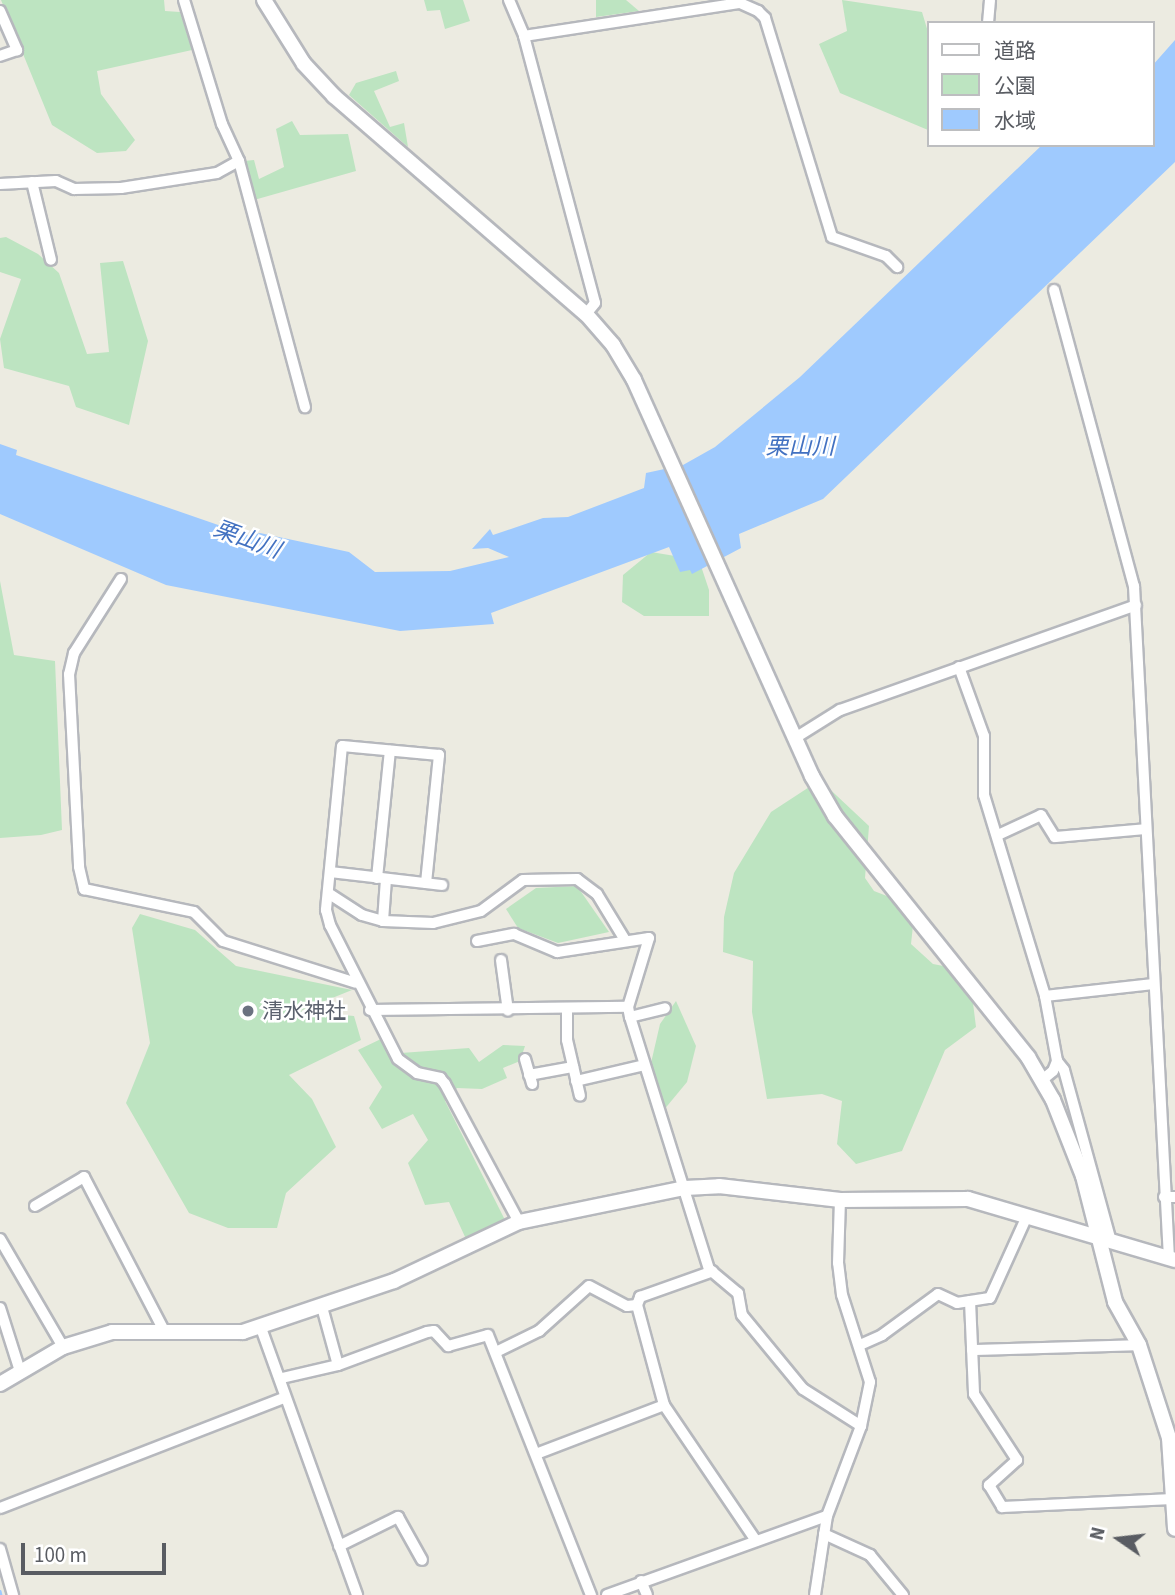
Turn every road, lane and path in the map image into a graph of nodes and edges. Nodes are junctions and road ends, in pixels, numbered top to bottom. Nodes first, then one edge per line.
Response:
1 (184, 0) edge
2 (264, 0) edge
3 (509, 0) edge
4 (990, 0) edge
5 (717, 3) edge
6 (0, 11) edge
7 (988, 21) edge
8 (524, 36) junction
9 (0, 56) edge
10 (239, 161) junction
11 (33, 182) junction
12 (0, 184) edge
13 (51, 260) dead end
14 (897, 267) dead end
15 (1054, 290) dead end
16 (586, 314) junction
17 (305, 407) dead end
18 (121, 579) dead end
19 (1136, 605) junction
20 (959, 667) junction
21 (794, 738) junction
22 (390, 751) junction
23 (1146, 829) junction
24 (998, 835) junction
25 (331, 872) junction
26 (381, 878) junction
27 (426, 883) junction
28 (442, 885) dead end
29 (328, 893) junction
30 (383, 921) junction
31 (625, 940) junction
32 (477, 941) dead end
33 (502, 960) dead end
34 (356, 983) junction
35 (1153, 984) junction
36 (1045, 996) junction
37 (665, 1008) dead end
38 (370, 1010) junction
39 (508, 1011) junction
40 (567, 1011) junction
41 (629, 1012) junction
42 (526, 1059) dead end
43 (1058, 1061) junction
44 (644, 1066) junction
45 (573, 1067) junction
46 (1042, 1080) junction
47 (576, 1081) junction
48 (580, 1096) dead end
49 (685, 1188) junction
50 (1170, 1197) edge
51 (840, 1200) junction
52 (35, 1206) dead end
53 (1027, 1216) junction
54 (519, 1222) junction
55 (0, 1239) edge
56 (1105, 1240) junction
57 (1172, 1259) edge
58 (712, 1271) junction
59 (970, 1301) junction
60 (637, 1305) junction
61 (322, 1307) junction
62 (0, 1308) edge
63 (261, 1328) junction
64 (163, 1329) junction
65 (860, 1345) junction
66 (1139, 1345) junction
67 (63, 1347) junction
68 (972, 1350) junction
69 (498, 1351) junction
70 (338, 1365) junction
71 (20, 1371) junction
72 (282, 1378) junction
73 (0, 1384) edge
74 (284, 1398) junction
75 (664, 1405) junction
76 (861, 1426) junction
77 (536, 1454) junction
78 (1173, 1499) junction
79 (0, 1508) edge
80 (827, 1516) junction
81 (1175, 1529) edge
82 (824, 1534) junction
83 (755, 1541) junction
84 (339, 1546) junction
85 (0, 1549) edge
86 (422, 1560) dead end
87 (642, 1581) junction
88 (13, 1595) edge
89 (357, 1595) edge
90 (591, 1595) edge
91 (607, 1595) edge
92 (647, 1595) edge
93 (815, 1595) edge
94 (903, 1595) edge

1 - 10 street
2 - 16 street
3 - 8 street
4 - 7 street
5 - 8 street
5 - 14 street
6 - 9 street
8 - 16 street
10 - 11 street
10 - 17 street
11 - 12 street
11 - 13 street
15 - 19 street
16 - 21 street
18 - 34 street
19 - 20 street
19 - 23 street
20 - 21 street
20 - 24 street
21 - 46 street
22 - 25 street
22 - 26 street
22 - 27 street
23 - 24 street
23 - 35 street
24 - 36 street
25 - 26 street
25 - 29 street
26 - 27 street
26 - 30 street
27 - 28 street
29 - 30 street
29 - 34 street
30 - 31 street
31 - 32 street
31 - 41 street
33 - 39 street
34 - 38 street
35 - 36 street
35 - 50 street
36 - 43 street
37 - 41 street
38 - 39 street
38 - 54 street
39 - 40 street
40 - 41 street
40 - 45 street
41 - 44 street
42 - 45 street
43 - 46 street
43 - 56 street
44 - 47 street
44 - 49 street
45 - 47 street
46 - 56 street
47 - 48 street
49 - 51 street
49 - 54 street
49 - 58 street
50 - 57 street
51 - 53 street
51 - 65 street
52 - 64 street
53 - 56 street
53 - 59 street
54 - 61 street
55 - 67 street
56 - 57 street
56 - 66 street
58 - 60 street
58 - 76 street
59 - 65 street
59 - 68 street
60 - 69 street
60 - 75 street
61 - 63 street
61 - 70 street
62 - 71 street
63 - 64 street
63 - 72 street
64 - 67 street
65 - 76 street
66 - 68 street
66 - 78 street
67 - 71 street
68 - 78 street
69 - 70 street
69 - 77 street
70 - 72 street
71 - 73 street
72 - 74 street
74 - 79 street
74 - 84 street
75 - 77 street
75 - 83 street
76 - 80 street
77 - 90 street
78 - 81 street
80 - 82 street
80 - 83 street
82 - 93 street
82 - 94 street
83 - 87 street
84 - 86 street
84 - 89 street
85 - 88 street
87 - 91 street
87 - 92 street

